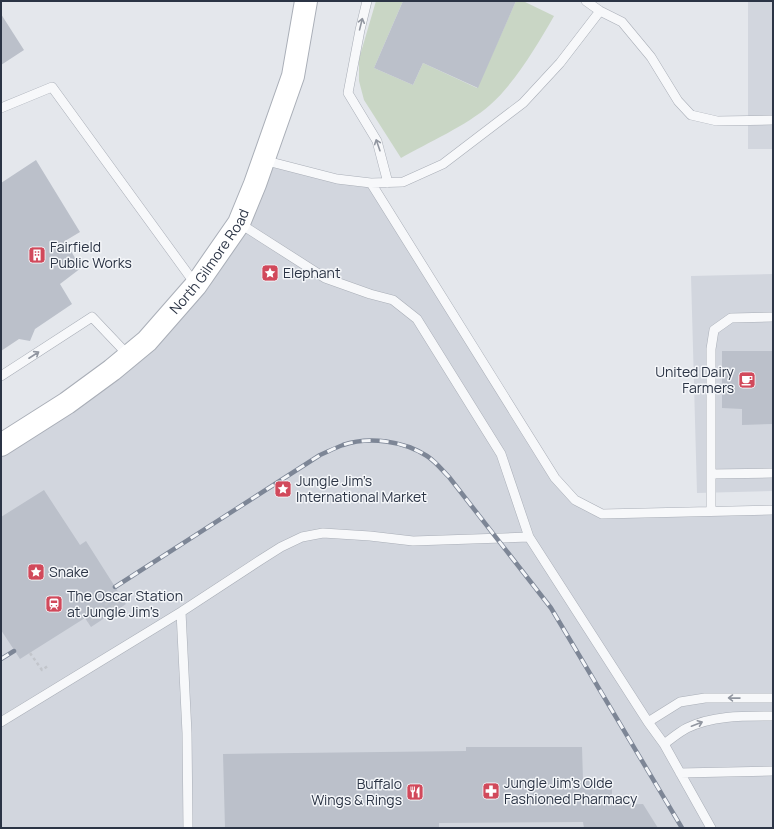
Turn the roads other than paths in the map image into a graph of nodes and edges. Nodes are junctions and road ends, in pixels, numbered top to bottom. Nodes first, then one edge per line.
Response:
1 (306, 1) edge
2 (367, 1) edge
3 (586, 1) edge
4 (600, 11) junction
5 (1, 108) edge
6 (773, 120) edge
7 (263, 160) junction
8 (371, 183) junction
9 (388, 183) junction
10 (239, 223) junction
11 (196, 285) junction
12 (773, 317) edge
13 (128, 356) junction
14 (1, 376) edge
15 (1, 445) edge
16 (773, 473) edge
17 (711, 474) junction
18 (773, 510) edge
19 (711, 511) junction
20 (529, 537) junction
21 (181, 612) junction
22 (773, 698) edge
23 (773, 716) edge
24 (1, 722) edge
25 (648, 722) junction
26 (664, 744) junction
27 (773, 771) edge
28 (680, 773) junction
29 (188, 828) edge
30 (711, 828) edge

1 - 7 street, North Gilmore Road
9 -> 2 lane
3 - 4 lane
4 - 6 lane
4 - 9 lane
5 - 11 lane
7 - 8 lane
7 - 10 street, North Gilmore Road
8 - 9 lane
8 - 19 lane
10 - 11 street, North Gilmore Road
10 - 20 lane
11 - 13 street, North Gilmore Road
12 - 17 lane
14 -> 13 lane
13 - 15 street, North Gilmore Road
16 - 17 lane
17 - 19 lane
18 - 19 lane
20 - 21 lane
20 - 25 lane
21 - 24 lane
21 - 29 lane
22 -> 25 lane
26 -> 23 lane
25 - 26 lane
26 - 28 lane
27 - 28 lane
28 - 30 lane

